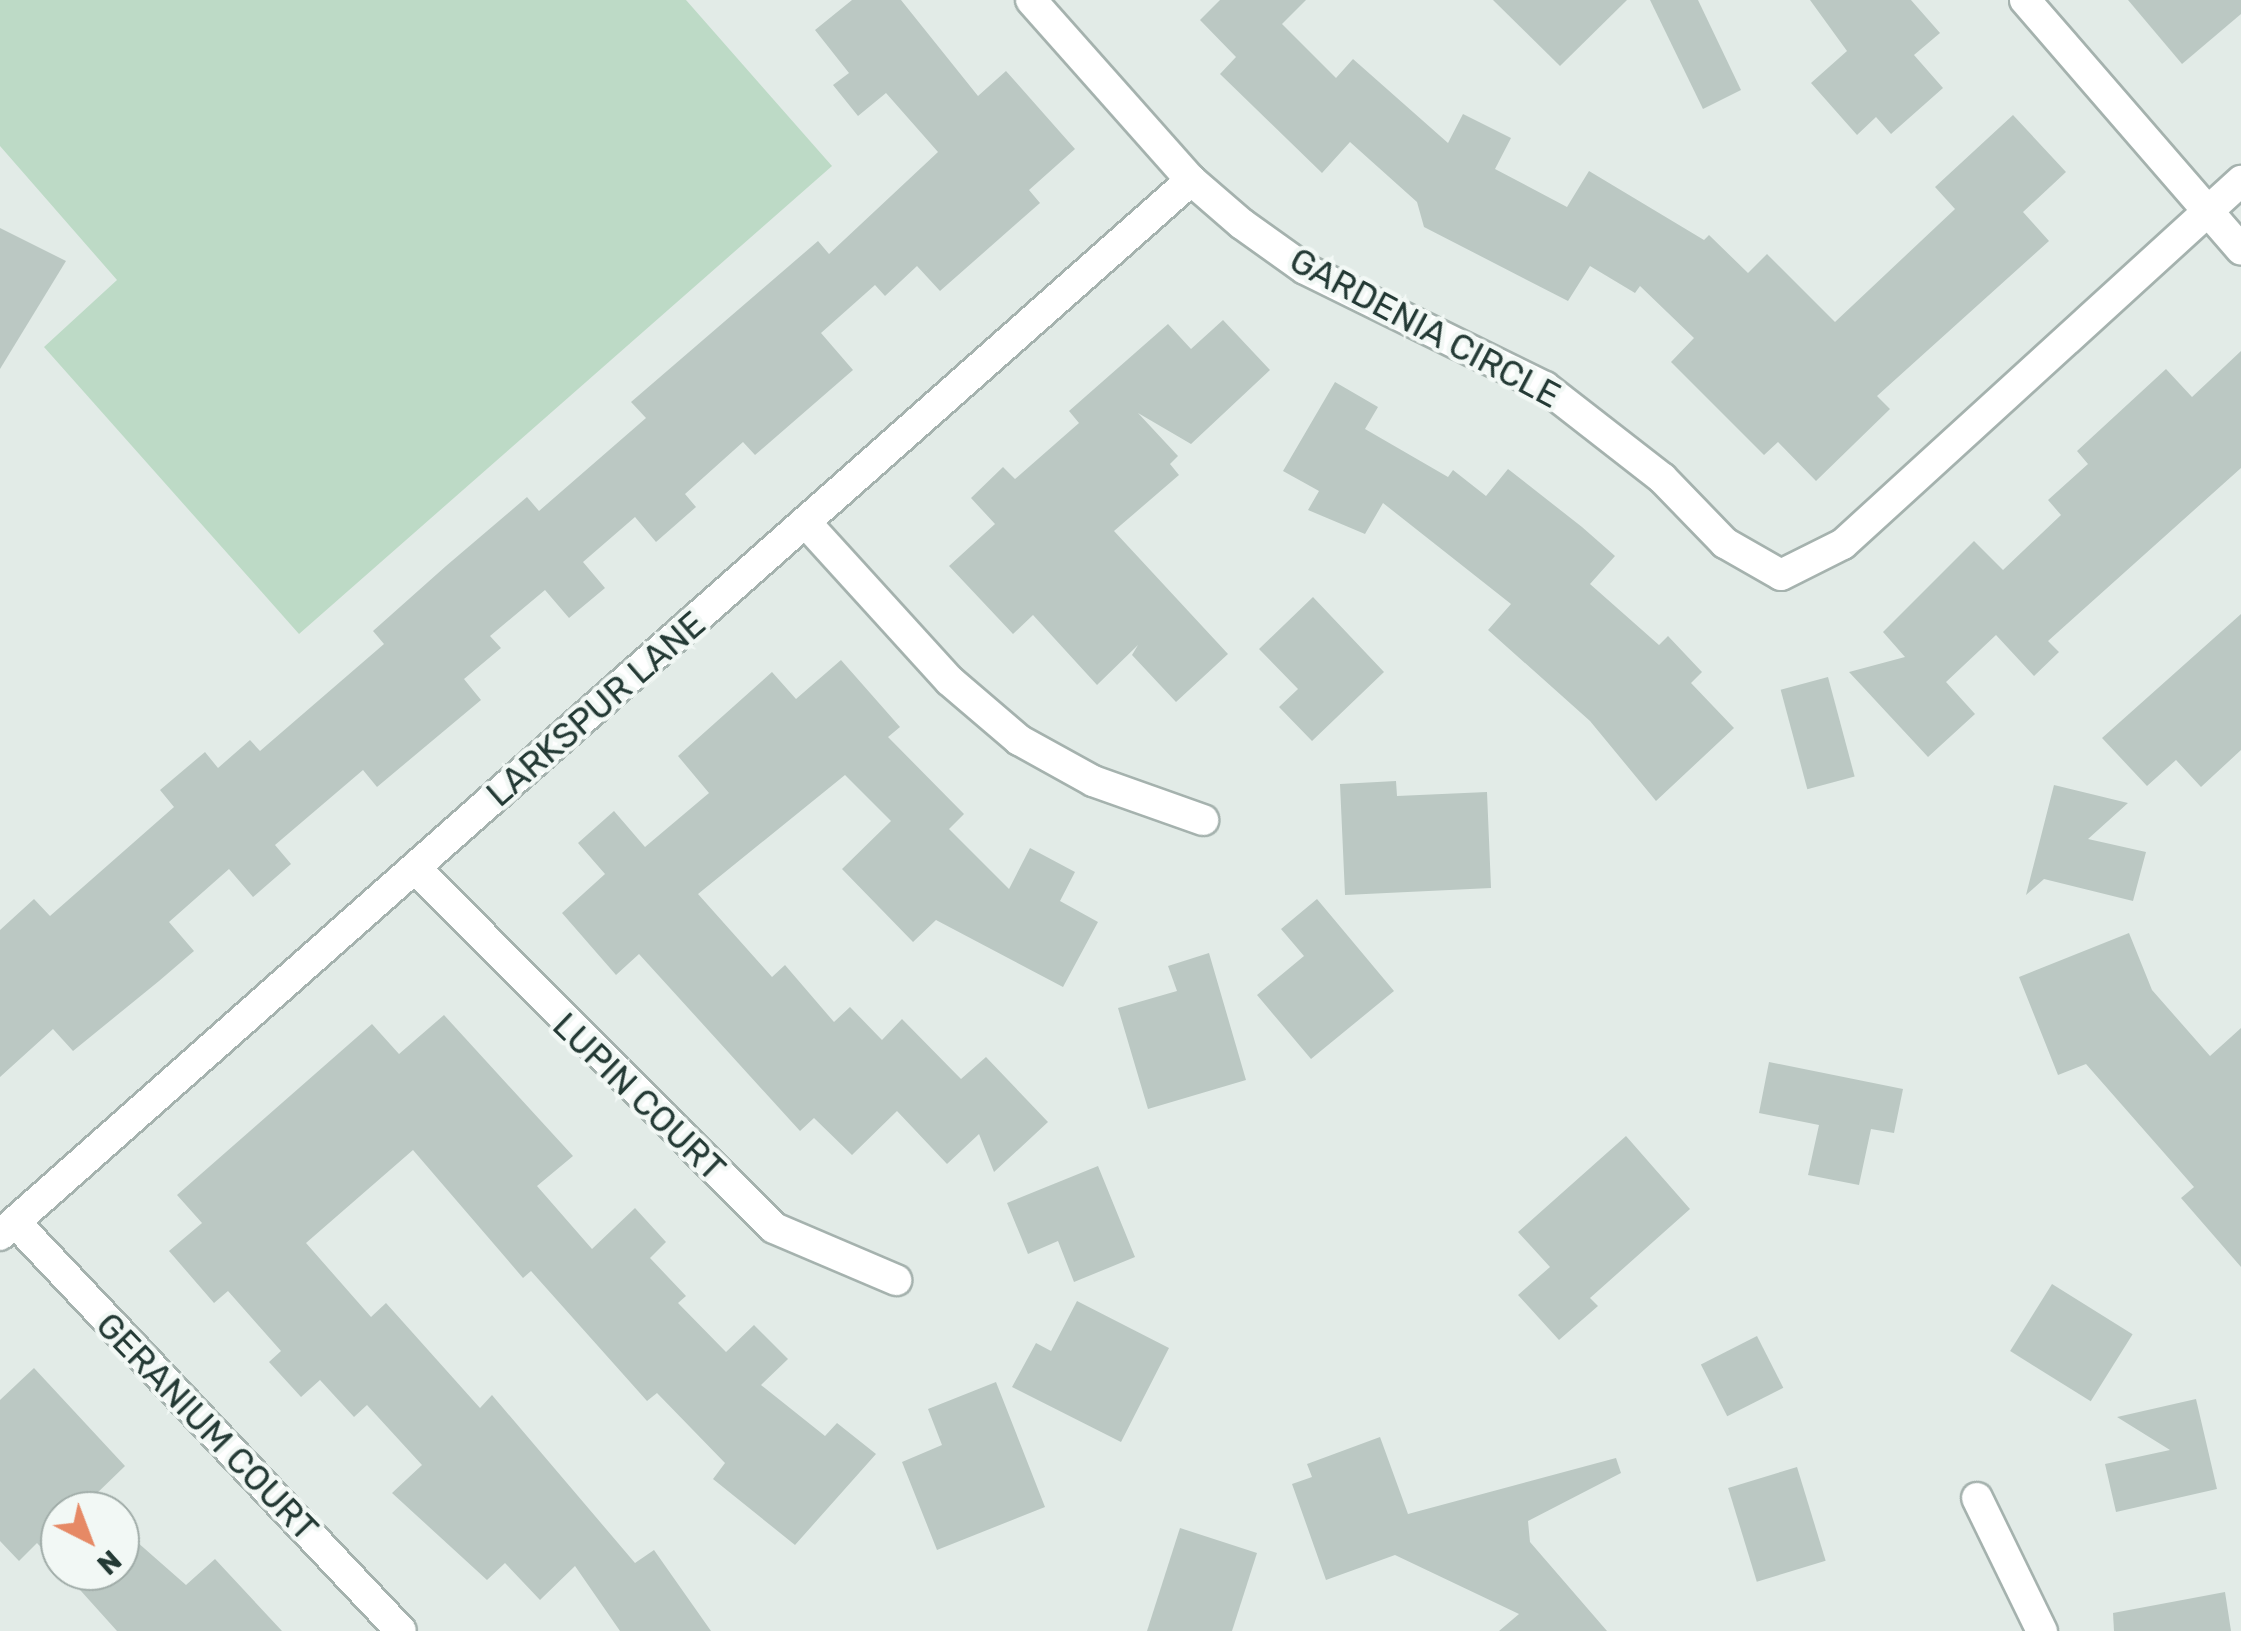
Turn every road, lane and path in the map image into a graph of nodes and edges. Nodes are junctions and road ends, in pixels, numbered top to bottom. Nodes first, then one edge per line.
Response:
1 (1031, 0) edge
2 (2025, 0) edge
3 (1191, 180) junction
4 (2241, 181) edge
5 (2208, 211) junction
6 (2241, 249) edge
7 (806, 524) junction
8 (1202, 820) dead end
9 (415, 868) junction
10 (8, 1229) edge
11 (896, 1280) dead end
12 (1977, 1498) dead end
13 (401, 1631) edge
14 (2042, 1631) edge

1 - 3 street, GARDENIA CIRCLE
2 - 5 street
3 - 5 street, GARDENIA CIRCLE
3 - 7 street, LARKSPUR LANE
4 - 5 street
5 - 6 street
7 - 8 street
7 - 9 street, LARKSPUR LANE
9 - 10 street, LARKSPUR LANE
9 - 11 street, LUPIN COURT
10 - 13 street, GERANIUM COURT
12 - 14 street

